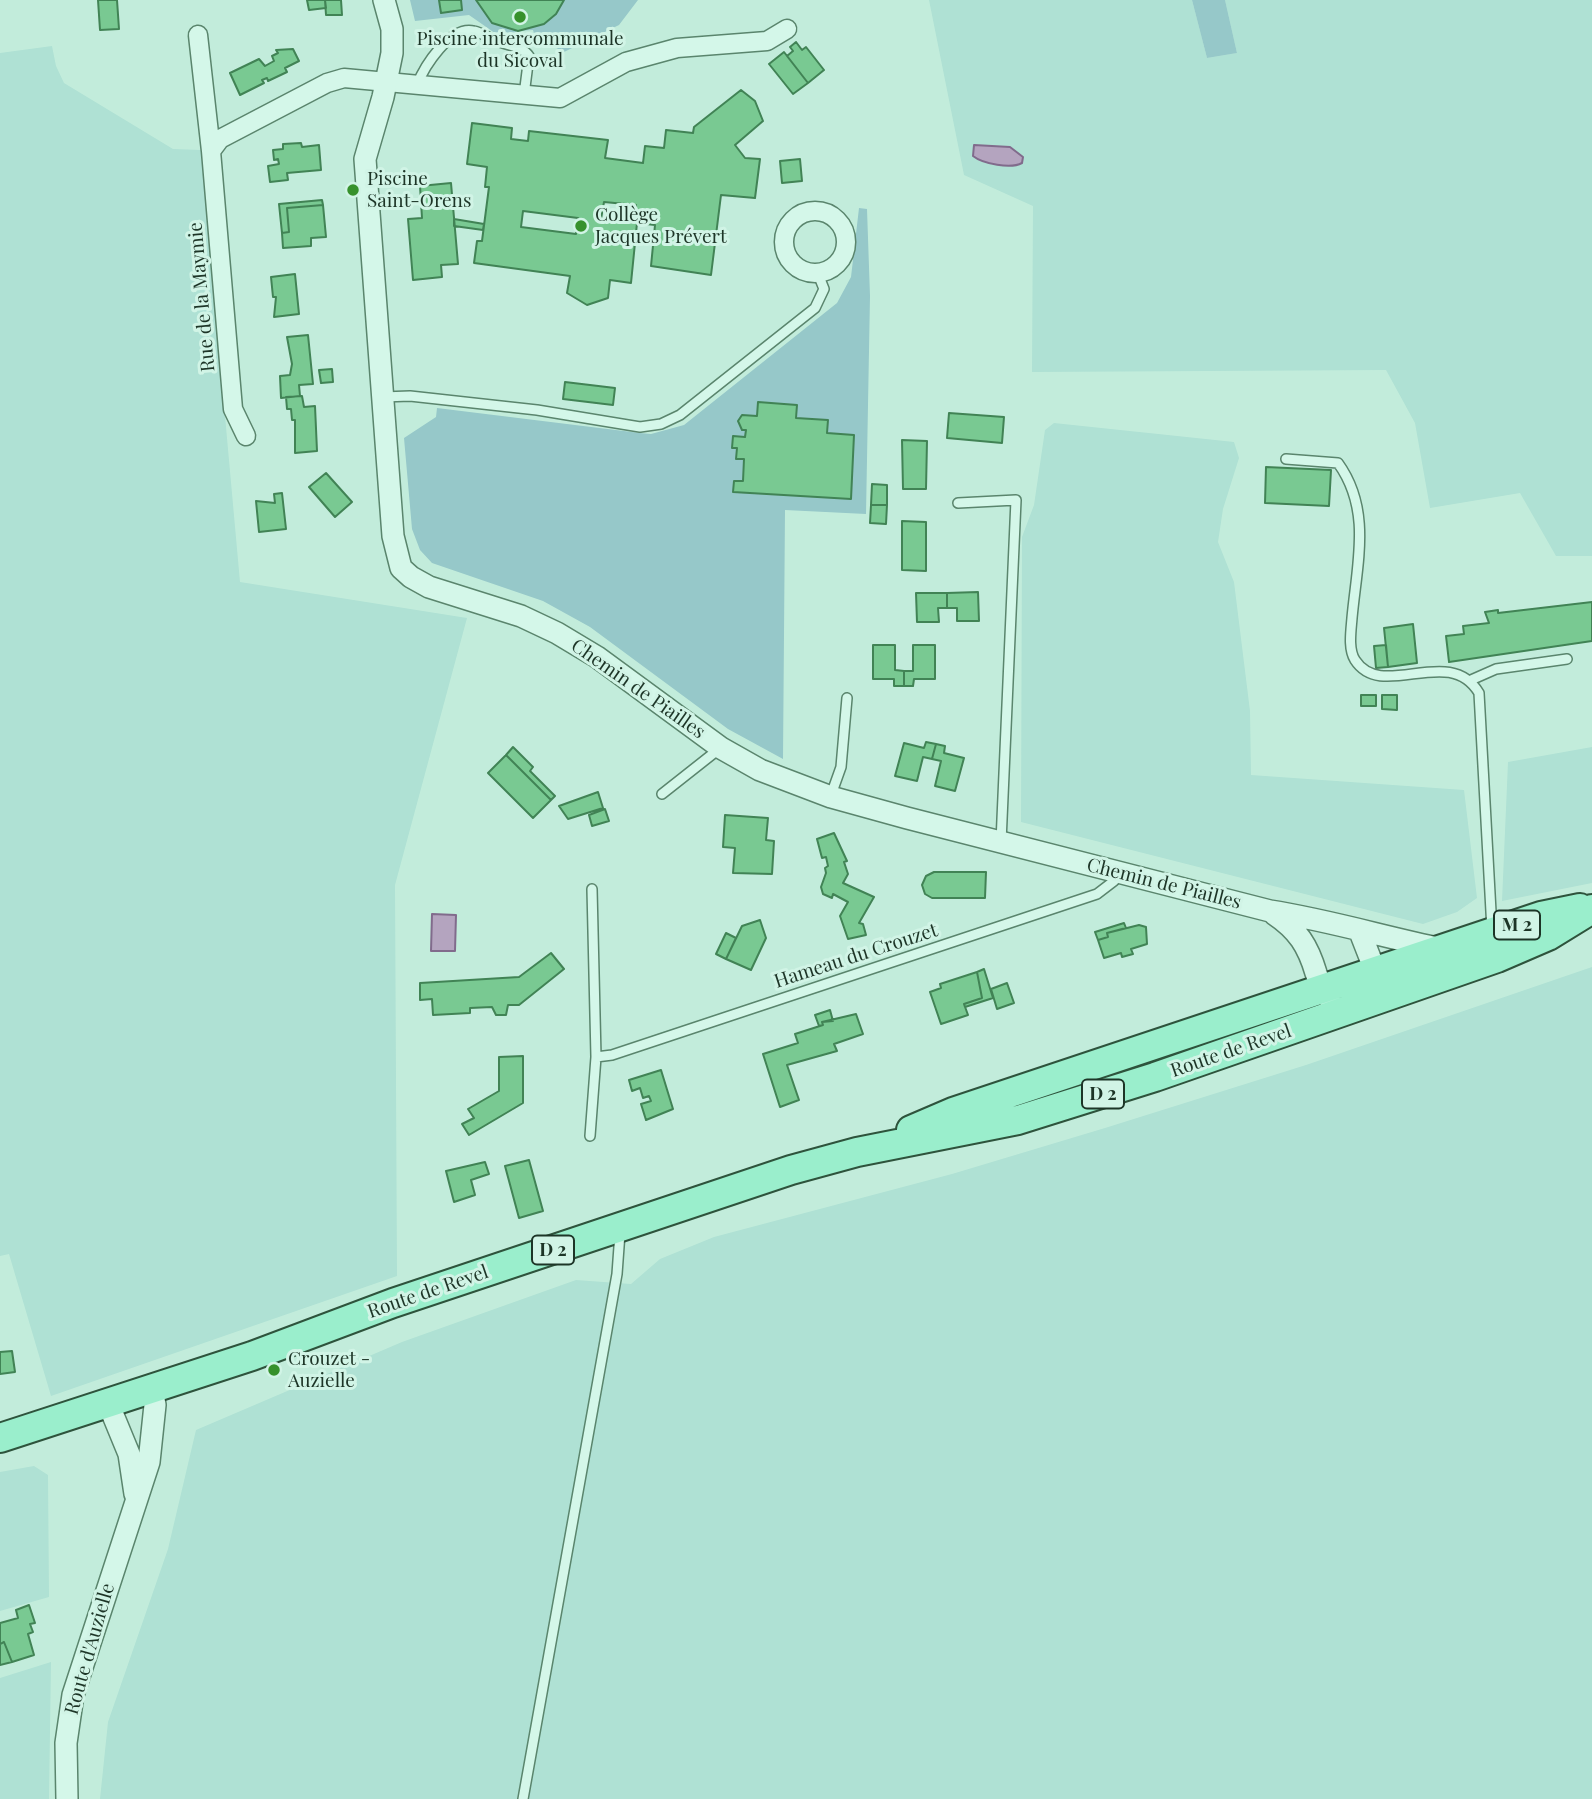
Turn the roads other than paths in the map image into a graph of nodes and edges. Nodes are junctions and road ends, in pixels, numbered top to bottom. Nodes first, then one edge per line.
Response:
1 (384, 0) edge
2 (787, 29) dead end
3 (198, 34) dead end
4 (386, 81) junction
5 (417, 85) junction
6 (523, 97) junction
7 (211, 151) junction
8 (818, 274) dead end
9 (382, 397) junction
10 (246, 436) dead end
11 (1286, 459) dead end
12 (958, 503) dead end
13 (1567, 659) dead end
14 (1471, 680) junction
15 (847, 698) dead end
16 (721, 748) junction
17 (662, 794) dead end
18 (831, 797) junction
19 (1001, 842) junction
20 (1118, 872) junction
21 (592, 889) dead end
22 (1592, 907) edge
23 (1270, 911) junction
24 (1360, 932) junction
25 (1495, 946) junction
26 (1444, 950) junction
27 (1376, 973) junction
28 (1321, 991) junction
29 (1350, 1010) junction
30 (596, 1057) junction
31 (590, 1136) dead end
32 (857, 1152) junction
33 (621, 1228) junction
34 (152, 1389) junction
35 (108, 1403) junction
36 (0, 1438) edge
37 (135, 1503) junction
38 (67, 1799) edge
39 (523, 1799) edge

1 - 4 street, Chemin de Piailles
2 - 6 street
3 - 7 street, Rue de la Maymie
4 - 5 street
4 - 7 street
4 - 9 street, Chemin de Piailles
5 - 6 street
5 - 6 lane
7 - 10 street, Rue de la Maymie
8 - 9 lane
9 - 16 street, Chemin de Piailles
11 - 14 lane
12 - 19 lane
13 - 14 lane
14 - 25 lane
15 - 18 lane
16 - 17 lane
16 - 18 street, Chemin de Piailles
18 - 19 street, Chemin de Piailles
19 - 20 street, Chemin de Piailles
20 - 23 street, Chemin de Piailles
20 - 30 lane, Hameau du Crouzet
21 - 30 lane
22 - 25 main road, Route de Revel / M 2
23 - 24 street, Chemin de Piailles
23 - 28 street, Chemin de Piailles
24 - 26 street, Chemin de Piailles
24 - 27 street
25 - 26 main road, Route de Revel / M 2
25 - 29 main road, Route de Revel / M 2
26 - 27 main road, Route de Revel / M 2
27 - 28 main road, Route de Revel / M 2
27 - 29 street
28 - 29 street, Chemin de Piailles
28 - 32 main road, Route de Revel / D 2
29 - 32 main road, Route de Revel / D 2
30 - 31 lane
32 - 33 main road, Route de Revel / D 2
33 - 34 main road, Route de Revel / D 2
33 - 39 lane
34 - 35 main road, Route de Revel / D 2
34 - 37 street, Route d'Auzielle
35 - 36 main road, Route de Revel / D 2
35 - 37 street, Route d'Auzielle
37 - 38 street, Route d'Auzielle

